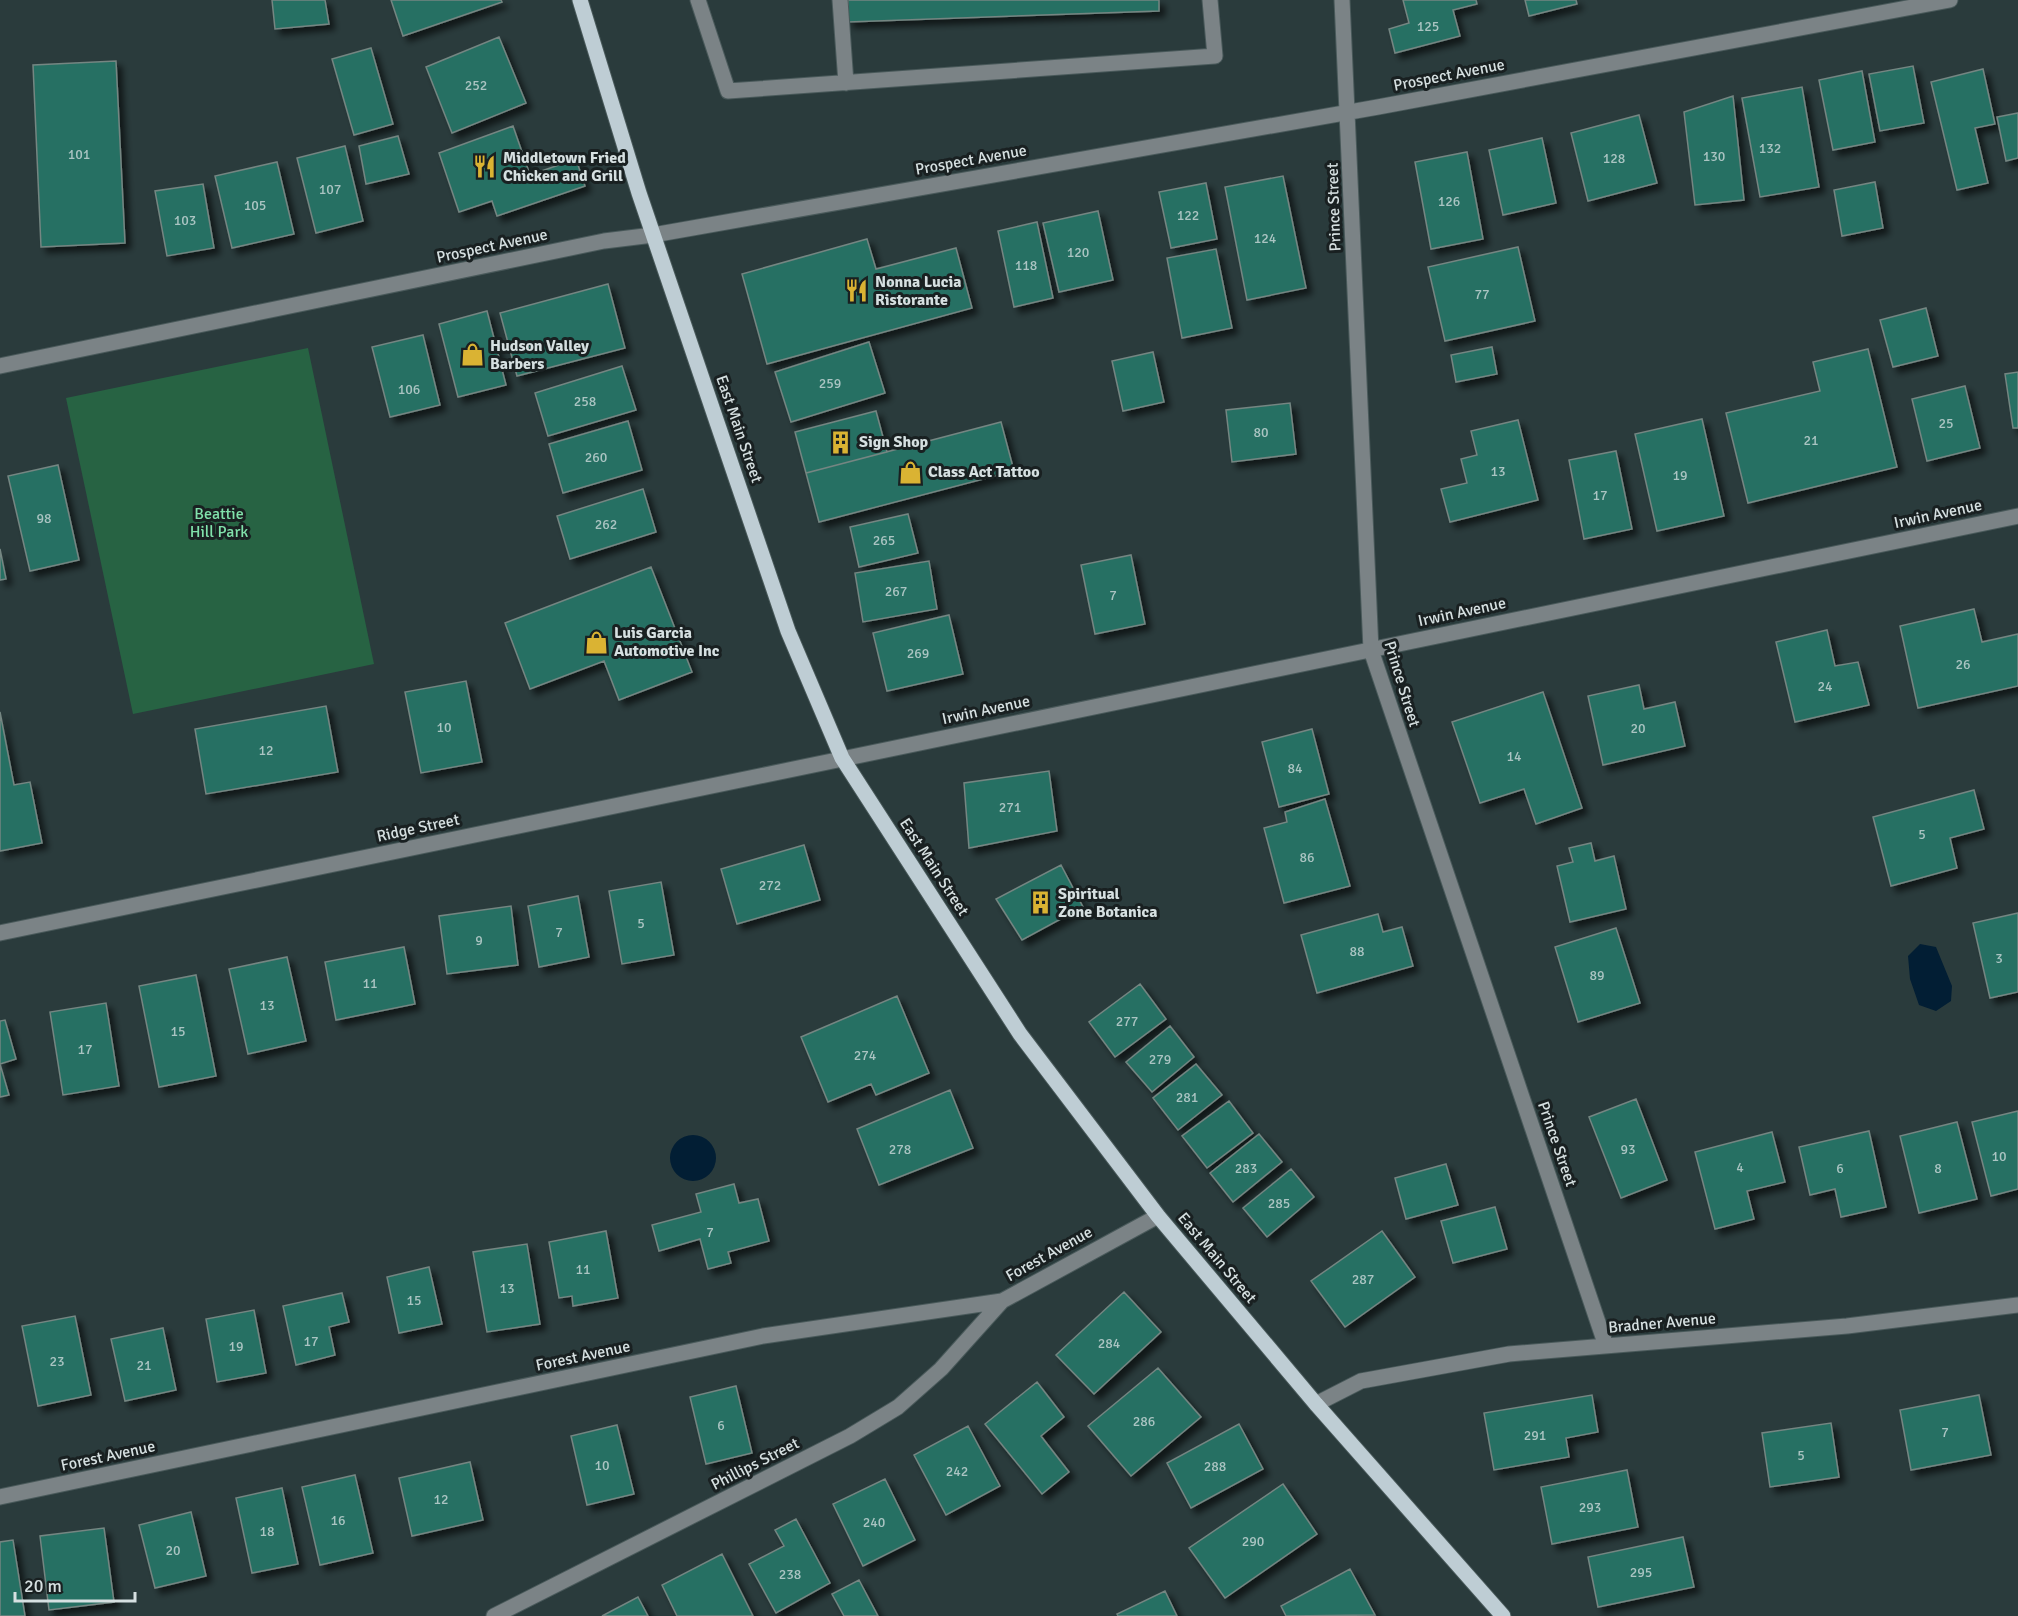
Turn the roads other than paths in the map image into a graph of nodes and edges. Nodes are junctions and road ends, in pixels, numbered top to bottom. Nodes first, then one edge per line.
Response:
1 (580, 0) edge
2 (698, 0) edge
3 (840, 0) edge
4 (1210, 0) edge
5 (1342, 0) edge
6 (1950, 0) edge
7 (846, 83) junction
8 (1347, 112) junction
9 (653, 235) junction
10 (0, 366) edge
11 (2018, 516) edge
12 (1371, 650) junction
13 (842, 758) junction
14 (0, 933) edge
15 (1158, 1216) junction
16 (1002, 1301) junction
17 (2018, 1305) edge
18 (1606, 1346) junction
19 (1316, 1404) junction
20 (0, 1497) edge
21 (494, 1616) edge
22 (1503, 1616) edge

1 - 9 main road, East Main Street
2 - 7 street
3 - 7 street
4 - 7 street
5 - 8 street, Prince Street
6 - 8 street, Prospect Avenue
8 - 9 street, Prospect Avenue
8 - 12 street, Prince Street
9 - 10 street, Prospect Avenue
9 - 13 main road, East Main Street
11 - 12 street, Irwin Avenue
12 - 13 street, Irwin Avenue
12 - 18 street, Prince Street
13 - 14 street, Ridge Street
13 - 15 main road, East Main Street
15 - 16 street, Forest Avenue
15 - 19 main road, East Main Street
16 - 20 street, Forest Avenue
16 - 21 street, Phillips Street
17 - 18 street, Bradner Avenue
18 - 19 street, Bradner Avenue
19 - 22 main road, East Main Street

